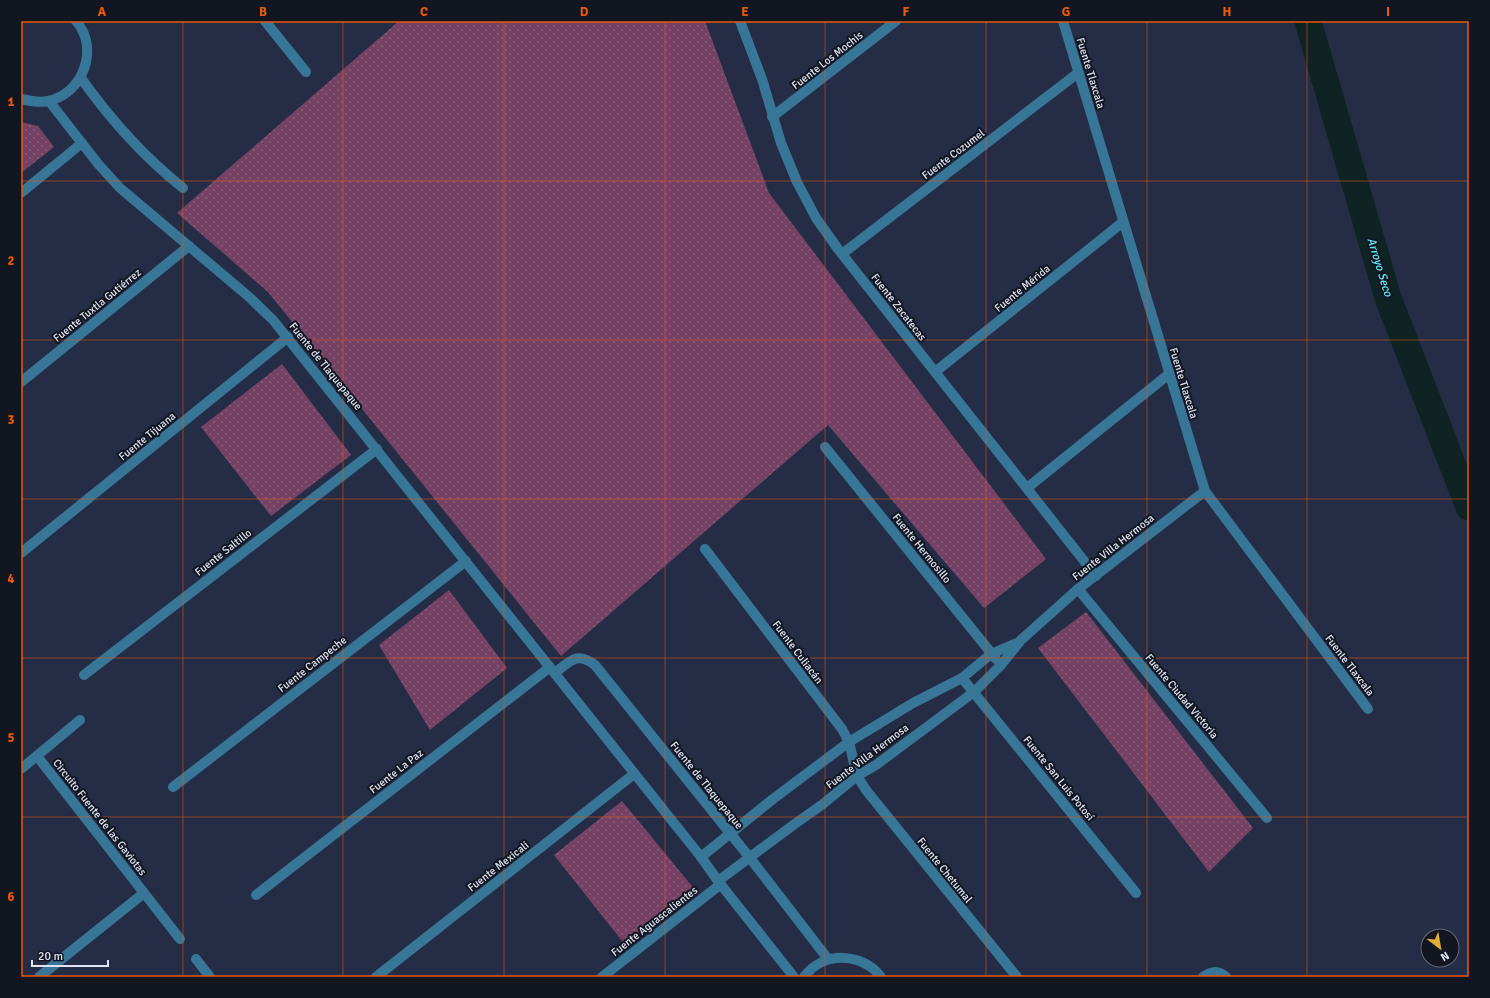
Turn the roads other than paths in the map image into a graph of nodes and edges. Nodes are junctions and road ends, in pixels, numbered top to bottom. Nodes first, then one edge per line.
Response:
1 (265, 21) edge
2 (740, 21) edge
3 (896, 21) edge
4 (1062, 21) edge
5 (81, 23) edge
6 (306, 72) dead end
7 (1078, 73) junction
8 (81, 78) junction
9 (21, 99) edge
10 (49, 101) junction
11 (772, 117) junction
12 (82, 143) junction
13 (183, 188) dead end
14 (21, 193) edge
15 (1123, 222) junction
16 (189, 246) junction
17 (842, 254) junction
18 (288, 337) junction
19 (936, 372) junction
20 (1169, 374) junction
21 (21, 382) edge
22 (825, 447) dead end
23 (377, 449) junction
24 (1027, 488) junction
25 (1205, 491) junction
26 (705, 549) dead end
27 (21, 553) edge
28 (466, 561) junction
29 (1096, 576) junction
30 (1078, 589) junction
31 (1022, 640) junction
32 (991, 654) junction
33 (1001, 665) junction
34 (552, 670) junction
35 (84, 675) dead end
36 (962, 678) junction
37 (974, 692) junction
38 (1368, 709) dead end
39 (80, 720) dead end
40 (849, 742) junction
41 (37, 756) junction
42 (21, 769) edge
43 (634, 774) junction
44 (858, 776) junction
45 (173, 787) dead end
46 (1267, 818) dead end
47 (730, 834) junction
48 (701, 857) junction
49 (750, 858) junction
50 (719, 882) junction
51 (144, 893) junction
52 (1136, 893) dead end
53 (256, 894) dead end
54 (180, 939) dead end
55 (196, 959) dead end
56 (828, 960) junction
57 (39, 977) edge
58 (210, 977) edge
59 (376, 977) edge
60 (602, 977) edge
61 (794, 977) edge
62 (804, 977) edge
63 (881, 977) edge
64 (1017, 977) edge
65 (1203, 977) edge
66 (1226, 977) edge

1 - 6 street
2 - 11 street, Fuente Zacatecas
3 - 11 street, Fuente Los Mochis
4 - 7 street, Fuente Tlaxcala
5 - 8 street
7 - 15 street, Fuente Tlaxcala
7 - 17 street, Fuente Cozumel
8 - 10 street
8 - 13 street
9 - 10 street
10 - 12 street, Fuente de Tlaquepaque
11 - 17 street, Fuente Zacatecas
12 - 14 street
12 - 16 street, Fuente de Tlaquepaque
15 - 19 street, Fuente Mérida
15 - 20 street, Fuente Tlaxcala
16 - 18 street, Fuente de Tlaquepaque
16 - 21 street, Fuente Tuxtla Gutiérrez
17 - 19 street, Fuente Zacatecas
18 - 23 street, Fuente de Tlaquepaque
18 - 27 street, Fuente Tijuana
19 - 24 street, Fuente Zacatecas
20 - 24 street
20 - 25 street, Fuente Tlaxcala
22 - 32 street, Fuente Hermosillo
23 - 28 street, Fuente de Tlaquepaque
23 - 35 street, Fuente Saltillo
24 - 29 street, Fuente Zacatecas
25 - 29 street, Fuente Villa Hermosa
25 - 38 street, Fuente Tlaxcala
26 - 40 street, Fuente Culiacán
28 - 34 street, Fuente de Tlaquepaque
28 - 45 street, Fuente Campeche
29 - 30 street, Fuente Villa Hermosa
30 - 31 street, Fuente Villa Hermosa
30 - 46 street, Fuente Ciudad Victoria
31 - 32 street, Fuente Villa Hermosa
31 - 33 street, Fuente Villa Hermosa
32 - 33 street, Fuente Hermosillo
32 - 36 street, Fuente Villa Hermosa
33 - 37 street, Fuente Villa Hermosa
34 - 43 street, Fuente de Tlaquepaque
34 - 47 street, Fuente de Tlaquepaque
34 - 53 street, Fuente La Paz
36 - 37 street, Fuente San Luis Potosí
36 - 40 street, Fuente Villa Hermosa
37 - 44 street, Fuente Villa Hermosa
37 - 52 street, Fuente San Luis Potosí
39 - 41 street, Circuito Fuente de las Gaviotas
40 - 44 street, Fuente Culiacán
40 - 47 street, Fuente Villa Hermosa
41 - 42 street, Circuito Fuente de las Gaviotas
41 - 51 street, Circuito Fuente de las Gaviotas
43 - 48 street, Fuente de Tlaquepaque
43 - 59 street, Fuente Mexicali
44 - 49 street, Fuente Villa Hermosa
44 - 64 street, Fuente Chetumal
47 - 48 street, Fuente Villa Hermosa
47 - 49 street, Fuente de Tlaquepaque
48 - 50 street, Fuente de Tlaquepaque
49 - 50 street, Fuente Villa Hermosa
49 - 56 street, Fuente de Tlaquepaque
50 - 60 street, Fuente Aguascalientes
50 - 61 street, Fuente de Tlaquepaque
51 - 54 street, Circuito Fuente de las Gaviotas
51 - 57 street, Circuito Fuente de las Gaviotas
55 - 58 street
56 - 62 street
56 - 63 street
65 - 66 street

